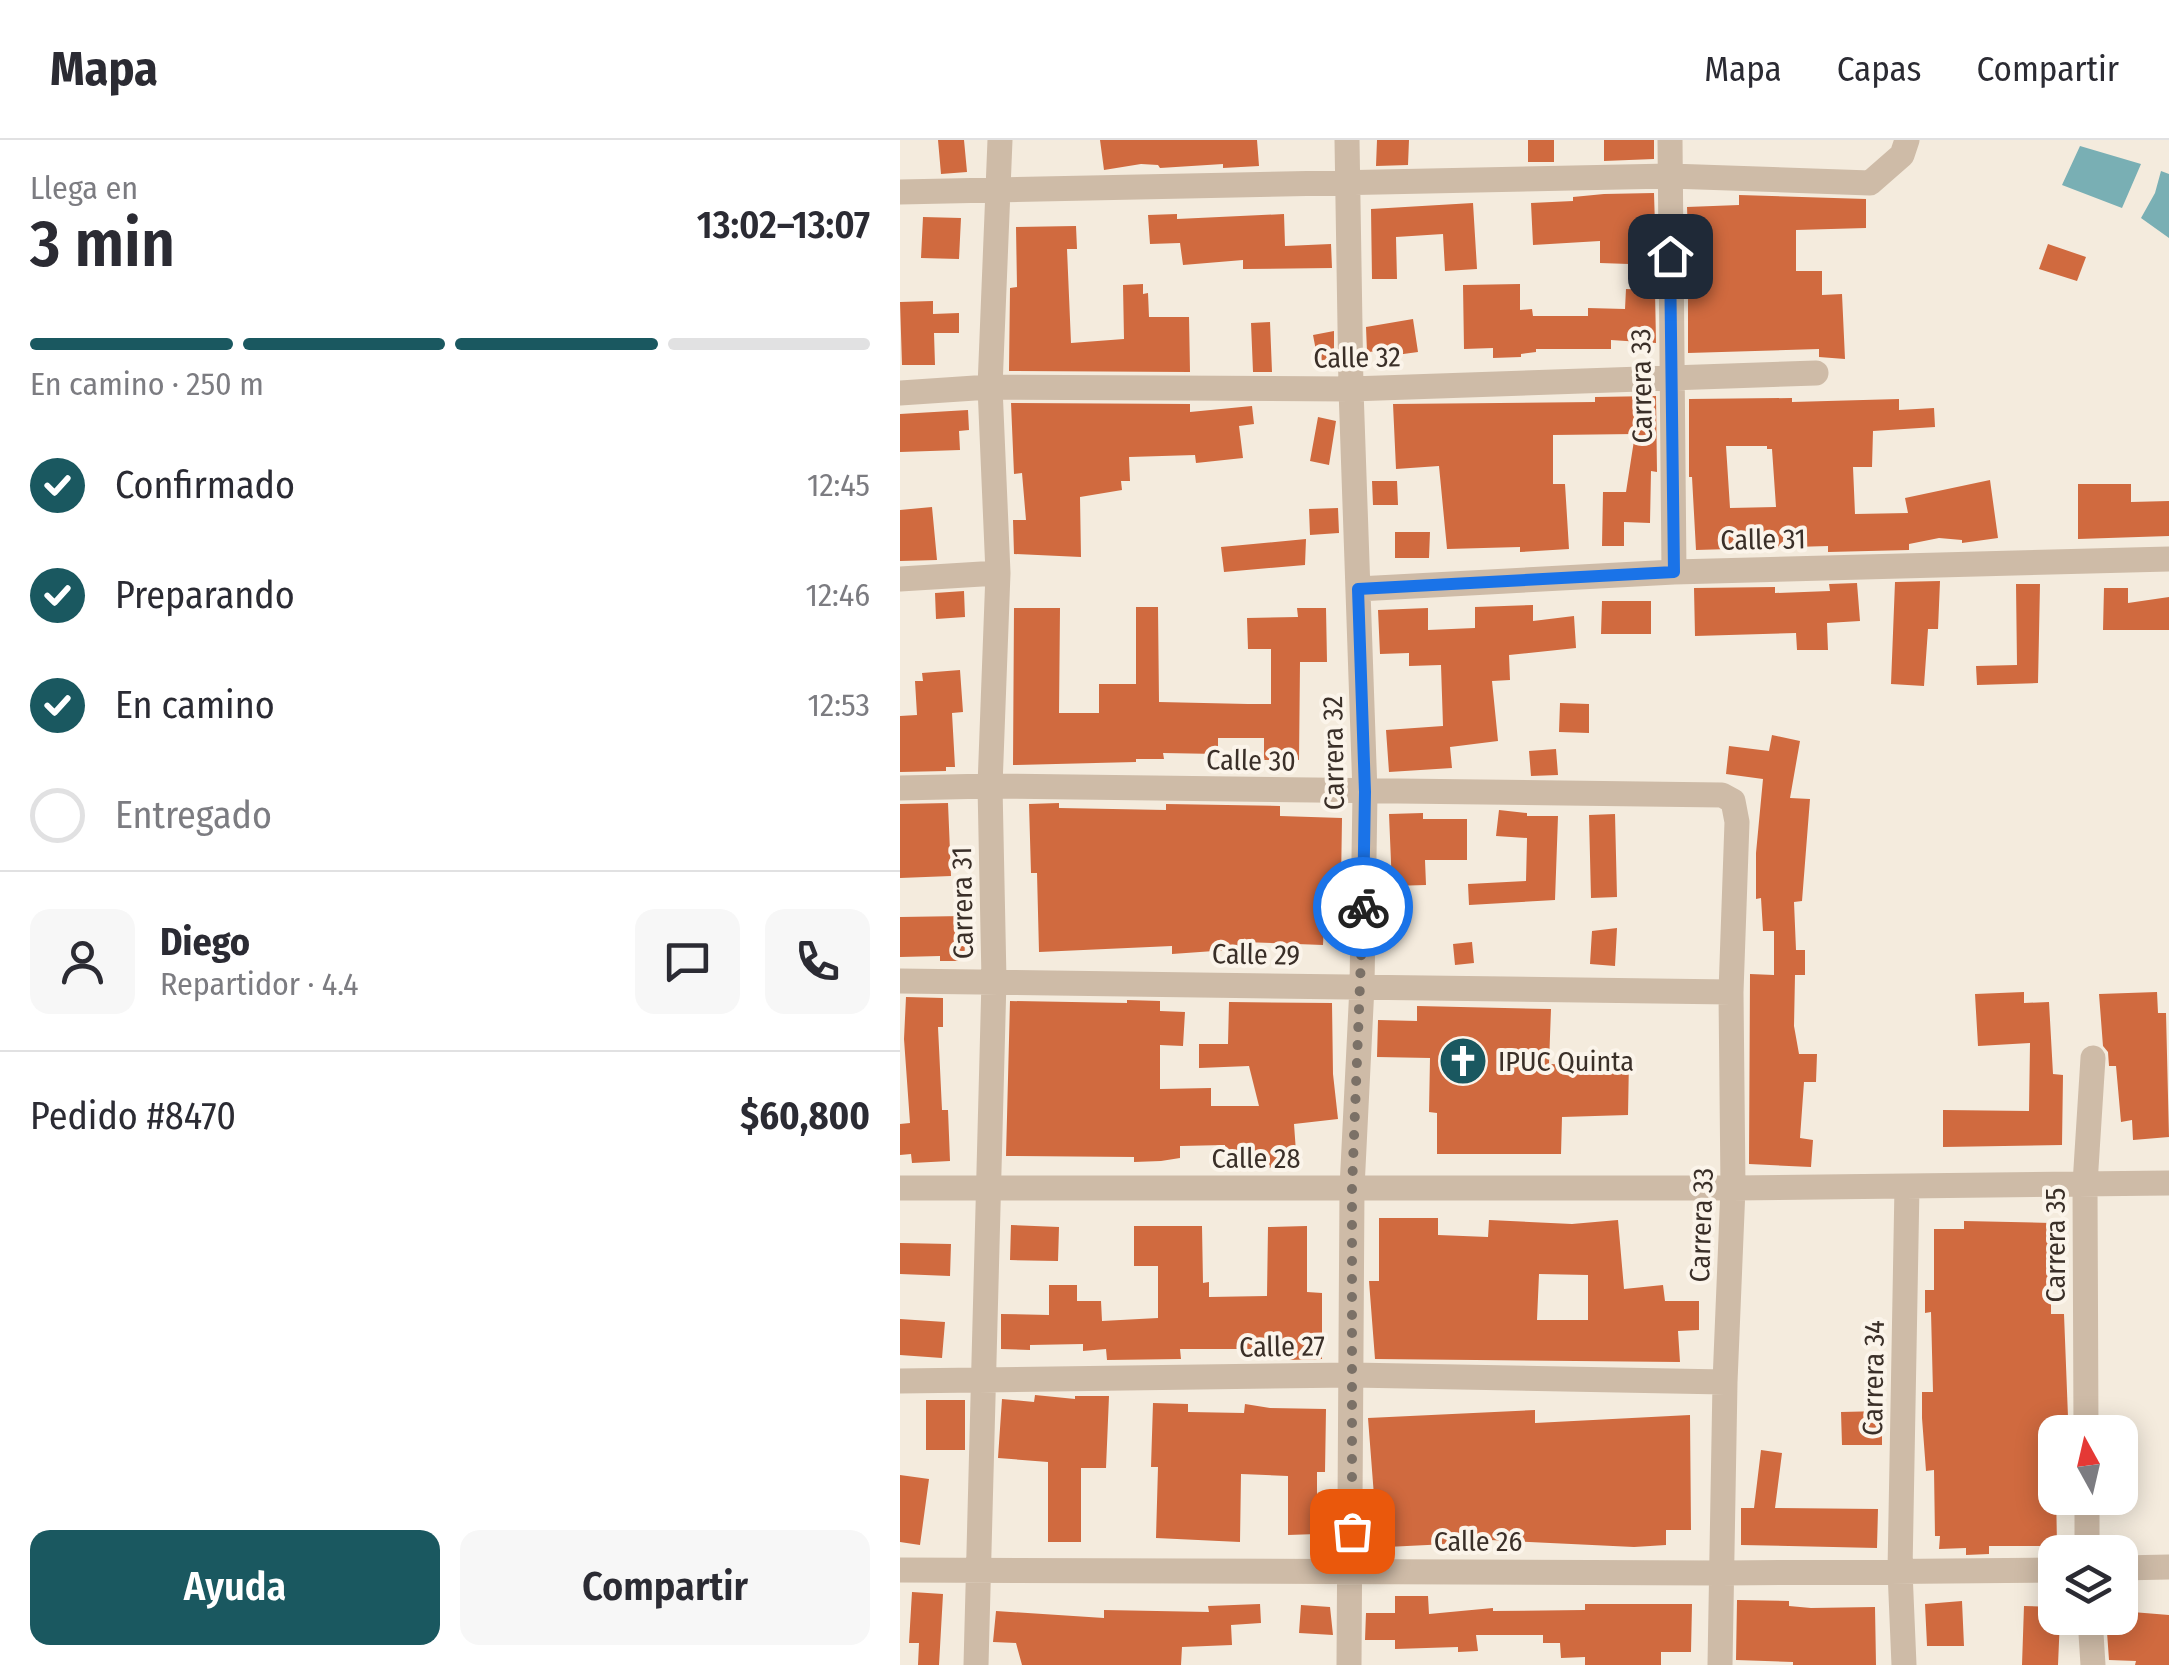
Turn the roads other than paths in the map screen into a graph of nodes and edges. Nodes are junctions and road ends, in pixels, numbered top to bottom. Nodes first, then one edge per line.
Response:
1 (1000, 140) edge
2 (1347, 140) edge
3 (1670, 140) edge
4 (1908, 140) edge
5 (1670, 176) junction
6 (1348, 182) junction
7 (998, 188) junction
8 (900, 192) edge
9 (1816, 373) dead end
10 (1670, 376) junction
11 (990, 387) junction
12 (1351, 389) junction
13 (900, 392) edge
14 (2169, 559) edge
15 (1674, 572) junction
16 (998, 573) junction
17 (900, 579) edge
18 (1358, 589) junction
19 (990, 786) junction
20 (900, 788) edge
21 (1365, 792) junction
22 (1722, 794) joint
23 (994, 980) junction
24 (900, 981) edge
25 (1362, 986) junction
26 (1731, 992) junction
27 (2093, 1058) dead end
28 (2169, 1183) edge
29 (2084, 1184) junction
30 (1907, 1186) junction
31 (900, 1188) edge
32 (1352, 1188) junction
33 (1733, 1188) junction
34 (988, 1189) junction
35 (1352, 1374) junction
36 (900, 1381) edge
37 (983, 1382) junction
38 (1725, 1382) junction
39 (2086, 1415) edge
40 (2169, 1567) edge
41 (2138, 1568) edge
42 (900, 1570) edge
43 (1352, 1570) junction
44 (2038, 1570) edge
45 (978, 1571) junction
46 (1900, 1571) junction
47 (1721, 1573) junction
48 (2091, 1635) edge
49 (976, 1665) edge
50 (1349, 1665) edge
51 (1720, 1665) edge
52 (1904, 1665) edge
53 (2094, 1665) edge

1 - 7 street, Carrera 31
2 - 6 street, Carrera 32
3 - 5 street, Carrera 33
4 - 5 street
5 - 6 street
5 - 10 street, Carrera 33
6 - 7 street
6 - 12 street, Carrera 32
7 - 8 street
7 - 11 street, Carrera 31
9 - 10 street, Calle 32
10 - 12 street, Calle 32
10 - 15 street, Carrera 33
11 - 12 street, Calle 32
11 - 13 street, Calle 32
11 - 16 street, Carrera 31
12 - 18 street, Carrera 32
14 - 15 street, Calle 31
15 - 18 street, Calle 31
16 - 17 street
16 - 19 street, Carrera 31
18 - 21 street, Carrera 32
19 - 20 street, Calle 30
19 - 21 street, Calle 30
19 - 23 street, Carrera 31
21 - 22 street, Calle 30
21 - 25 street, Carrera 32
22 - 26 street, Carrera 33
23 - 24 street, Calle 29
23 - 25 street, Calle 29
23 - 34 street, Carrera 31
25 - 26 street, Calle 29
25 - 32 street, Carrera 32
26 - 33 street, Carrera 33
27 - 29 street, Carrera 35
28 - 29 street, Calle 28
29 - 30 street, Calle 28
29 - 39 street, Carrera 35
30 - 33 street, Calle 28
30 - 46 street, Carrera 34
31 - 34 street, Calle 28
32 - 33 street, Calle 28
32 - 34 street, Calle 28
32 - 35 street, Carrera 32
33 - 38 street, Carrera 33
34 - 37 street, Carrera 31
35 - 37 street, Calle 27
35 - 38 street, Calle 27
35 - 43 street, Carrera 32
36 - 37 street, Calle 27
37 - 45 street, Carrera 31
38 - 47 street, Carrera 33
40 - 41 street
42 - 45 street, Calle 26
43 - 45 street, Calle 26
43 - 47 street, Calle 26
43 - 50 street, Carrera 32
44 - 46 street, Calle 26
45 - 49 street, Carrera 31
46 - 47 street, Calle 26
46 - 52 street, Carrera 34
47 - 51 street, Carrera 33
48 - 53 street

